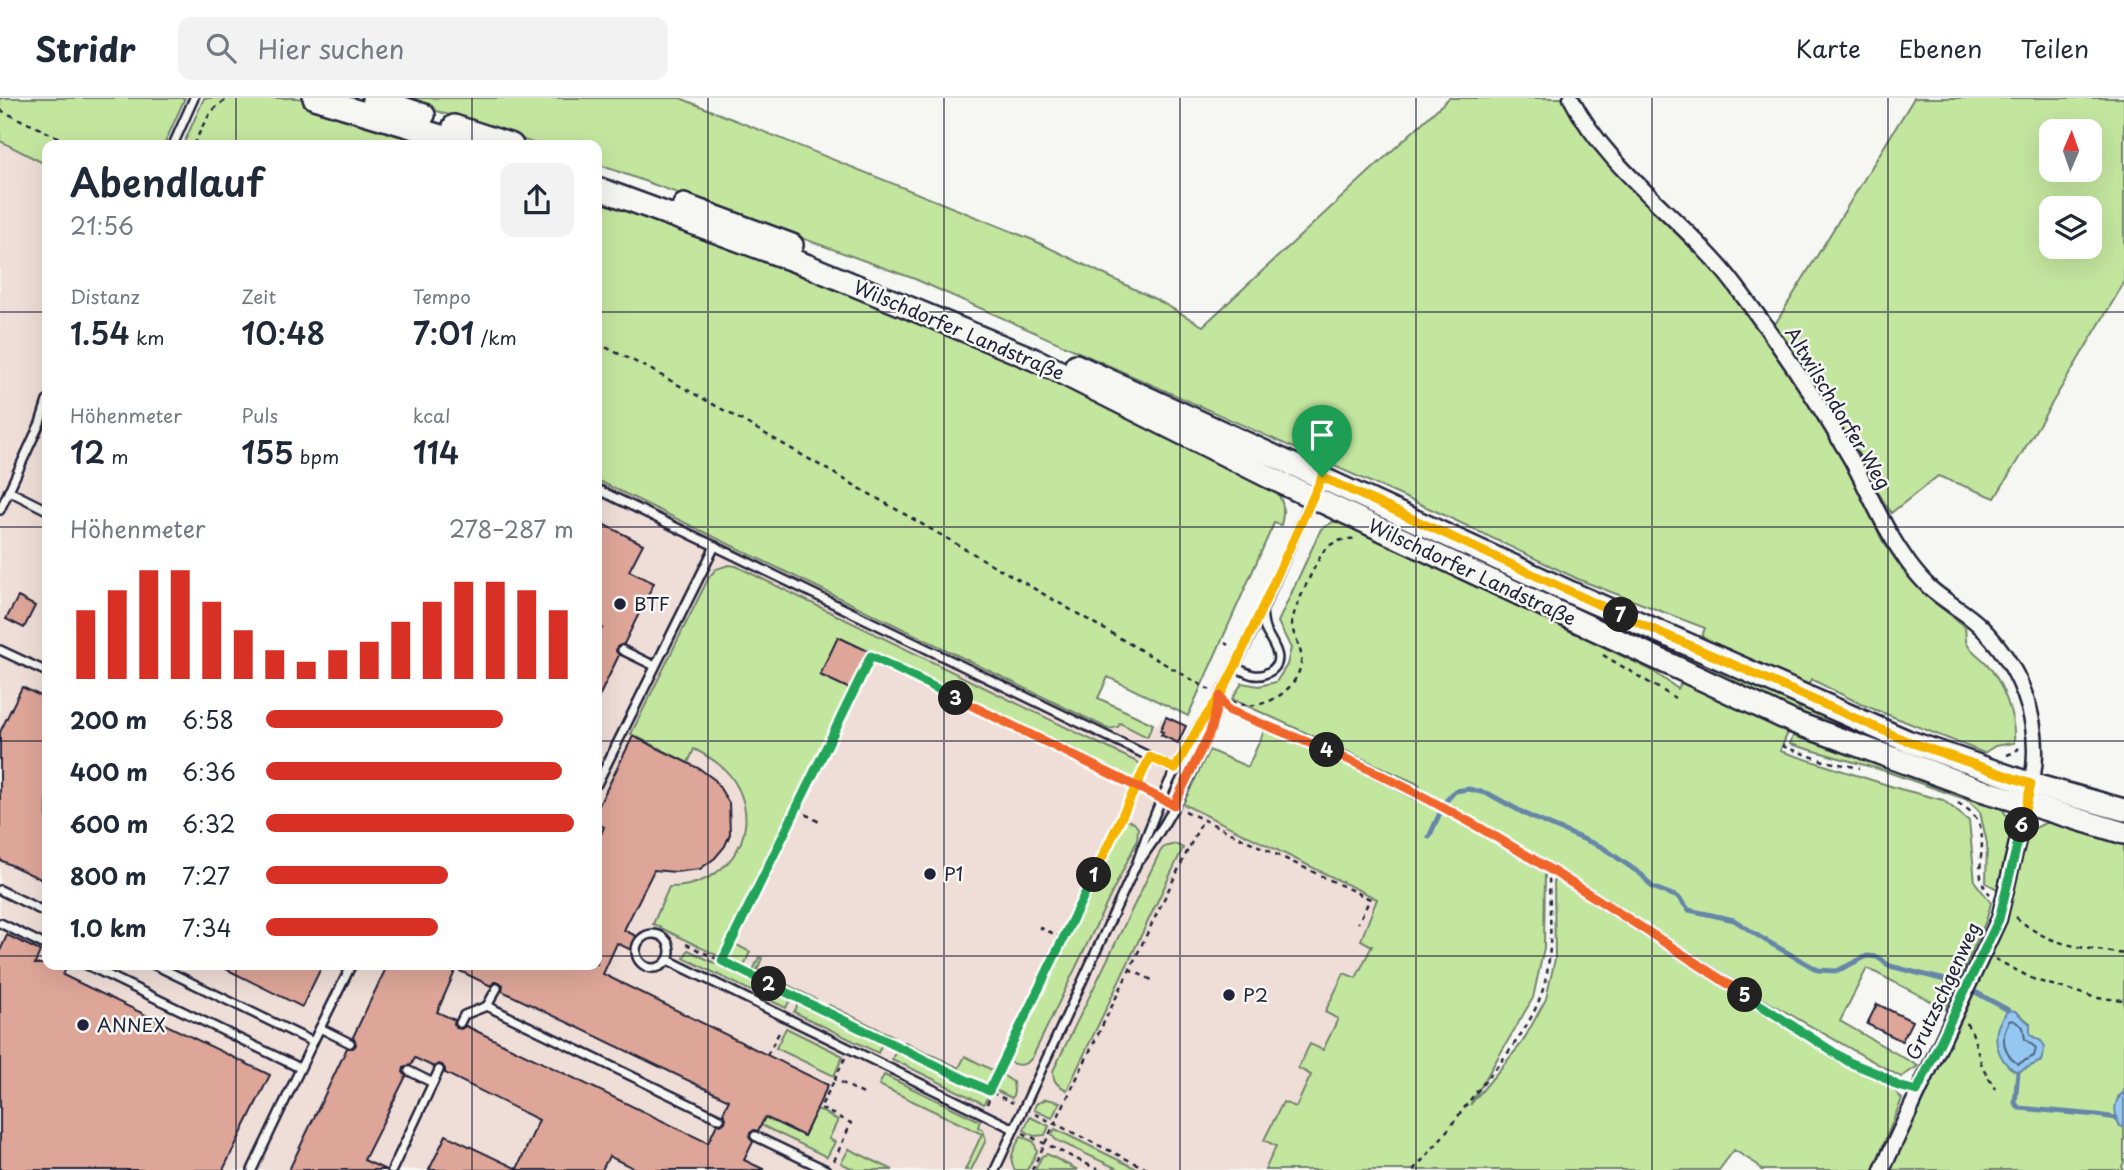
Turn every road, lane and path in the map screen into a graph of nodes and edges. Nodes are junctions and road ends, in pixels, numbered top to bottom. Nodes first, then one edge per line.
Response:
1 (194, 98) edge
2 (231, 98) edge
3 (314, 98) edge
4 (373, 98) edge
5 (1571, 98) edge
6 (0, 110) edge
7 (63, 140) edge
8 (175, 140) edge
9 (196, 140) edge
10 (454, 140) edge
11 (497, 140) edge
12 (602, 175) edge
13 (602, 190) edge
14 (602, 345) edge
15 (42, 417) edge
16 (42, 420) edge
17 (40, 423) junction
18 (1322, 477) junction
19 (9, 491) junction
20 (602, 491) edge
21 (1312, 496) junction
22 (42, 508) edge
23 (0, 510) edge
24 (1363, 540) dead end
25 (715, 546) junction
26 (1262, 609) junction
27 (0, 650) edge
28 (622, 650) dead end
29 (1602, 654) dead end
30 (655, 666) junction
31 (1235, 667) junction
32 (42, 670) edge
33 (1220, 696) junction
34 (1675, 698) dead end
35 (2020, 745) dead end
36 (1782, 746) dead end
37 (2002, 756) dead end
38 (1150, 757) junction
39 (1861, 768) dead end
40 (1175, 769) junction
41 (602, 774) edge
42 (1136, 787) junction
43 (2029, 795) junction
44 (1161, 799) junction
45 (1953, 800) dead end
46 (1174, 805) junction
47 (797, 809) junction
48 (2124, 810) edge
49 (1203, 819) junction
50 (821, 823) dead end
51 (2124, 832) edge
52 (1136, 865) junction
53 (1549, 870) junction
54 (0, 890) edge
55 (2003, 904) junction
56 (42, 911) edge
57 (0, 923) edge
58 (1357, 923) dead end
59 (1039, 927) dead end
60 (1063, 938) junction
61 (42, 944) edge
62 (686, 944) dead end
63 (1983, 952) junction
64 (2124, 954) edge
65 (668, 960) junction
66 (722, 961) junction
67 (97, 970) edge
68 (165, 970) edge
69 (349, 970) edge
70 (1129, 970) junction
71 (1156, 982) dead end
72 (497, 988) dead end
73 (2124, 1000) edge
74 (487, 1006) junction
75 (1956, 1009) junction
76 (460, 1023) dead end
77 (320, 1028) junction
78 (313, 1042) junction
79 (350, 1043) dead end
80 (850, 1049) junction
81 (300, 1068) junction
82 (439, 1070) dead end
83 (409, 1071) dead end
84 (835, 1079) junction
85 (433, 1083) junction
86 (1995, 1088) dead end
87 (989, 1091) junction
88 (1917, 1091) junction
89 (865, 1094) dead end
90 (1024, 1109) junction
91 (720, 1119) dead end
92 (1055, 1123) junction
93 (1014, 1129) junction
94 (755, 1136) dead end
95 (1045, 1143) junction
96 (998, 1169) edge
97 (252, 1170) edge
98 (392, 1170) edge
99 (828, 1170) edge
100 (1032, 1170) edge
101 (1099, 1170) edge
102 (1149, 1170) edge
103 (1413, 1170) edge
104 (1882, 1170) edge

1 - 8 lane
2 - 9 path
3 - 10 main road
4 - 11 main road
5 - 43 street, Altwilschdorfer Weg
6 - 7 path
12 - 18 main road, Wilschdorfer Landstraße
13 - 21 main road, Wilschdorfer Landstraße
14 - 33 path
15 - 17 lane
16 - 17 lane
17 - 19 lane
18 - 21 lane
18 - 43 main road, Wilschdorfer Landstraße
19 - 22 lane
19 - 23 lane
20 - 25 lane
21 - 26 lane
21 - 43 main road, Wilschdorfer Landstraße
24 - 33 path
25 - 30 lane
25 - 38 lane
26 - 31 lane
26 - 31 lane
27 - 32 lane
28 - 30 lane
29 - 34 path
30 - 41 lane
31 - 33 lane
33 - 40 lane
33 - 46 lane
33 - 53 path
35 - 37 path
36 - 39 path
38 - 40 lane
38 - 42 path
40 - 44 lane
42 - 44 path
42 - 47 path
42 - 60 path
43 - 48 main road, Wilschdorfer Landstraße
43 - 51 main road, Wilschdorfer Landstraße
43 - 55 street, Grutzschgenweg
44 - 52 lane
45 - 55 path
46 - 49 path
46 - 52 lane
47 - 50 path
47 - 66 path
49 - 58 path
49 - 70 path
52 - 90 lane
53 - 88 path
53 - 103 path
54 - 56 lane
55 - 63 street, Grutzschgenweg
55 - 64 path
57 - 61 lane
59 - 60 path
60 - 87 path
62 - 66 path
63 - 73 path
63 - 75 street, Grutzschgenweg
65 - 65 lane
65 - 80 lane
66 - 87 path
67 - 81 lane
68 - 78 lane
69 - 77 lane
70 - 71 path
70 - 92 path
72 - 74 lane
74 - 76 lane
74 - 91 lane
75 - 86 path
75 - 88 street, Grutzschgenweg
77 - 78 lane
77 - 79 lane
78 - 81 lane
80 - 84 path
80 - 93 lane
81 - 97 lane
82 - 85 lane
83 - 85 lane
84 - 89 path
84 - 99 path
85 - 98 lane
87 - 90 path
88 - 104 street, Grutzschgenweg
90 - 92 path
90 - 93 lane
92 - 95 path
92 - 102 path
93 - 95 path
93 - 96 lane
94 - 99 lane
95 - 100 path
95 - 101 path

